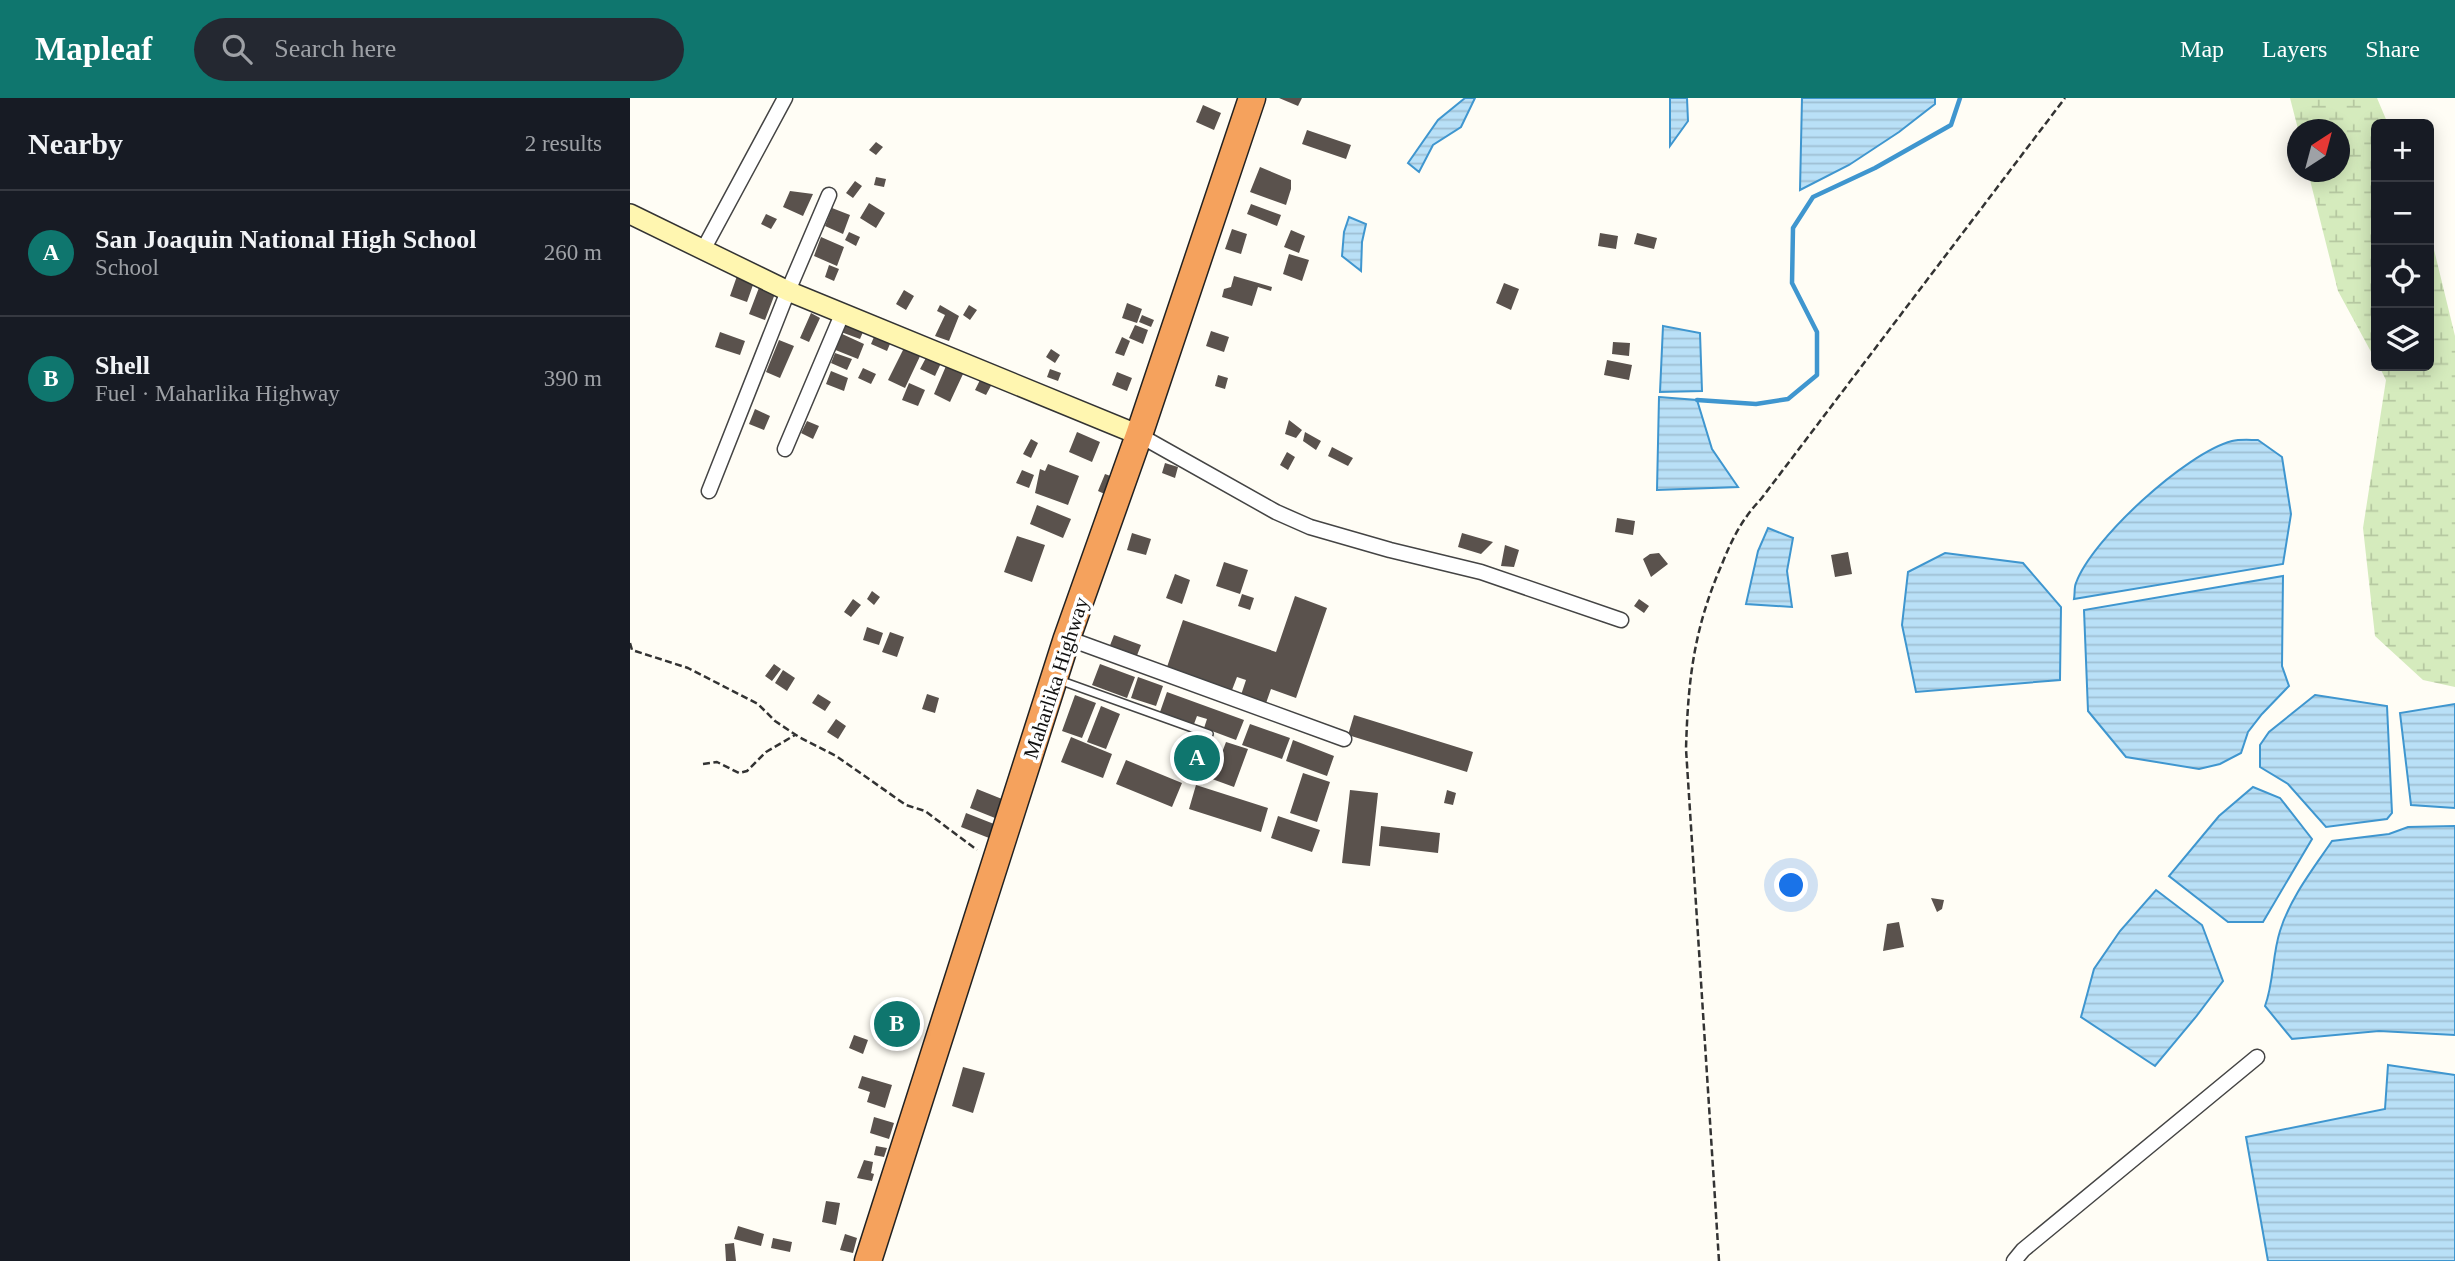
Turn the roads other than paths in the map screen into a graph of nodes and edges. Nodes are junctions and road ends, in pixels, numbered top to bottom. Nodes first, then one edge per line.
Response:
1 (785, 98) edge
2 (1252, 98) edge
3 (829, 195) dead end
4 (630, 214) edge
5 (702, 250) junction
6 (788, 291) junction
7 (843, 312) junction
8 (1139, 435) junction
9 (785, 449) dead end
10 (709, 491) dead end
11 (1621, 620) dead end
12 (1068, 638) junction
13 (1055, 679) junction
14 (1209, 734) dead end
15 (1344, 738) dead end
16 (2257, 1057) dead end
17 (868, 1261) edge
18 (2014, 1261) edge

1 - 5 street
2 - 8 highway, Maharlika Highway
3 - 6 street
4 - 5 street
5 - 6 street
6 - 7 street
6 - 10 street
7 - 8 street
7 - 9 street
8 - 11 street
8 - 12 highway, Maharlika Highway
12 - 13 highway, Maharlika Highway
12 - 15 street
13 - 14 lane
13 - 17 highway, Maharlika Highway
16 - 18 street

